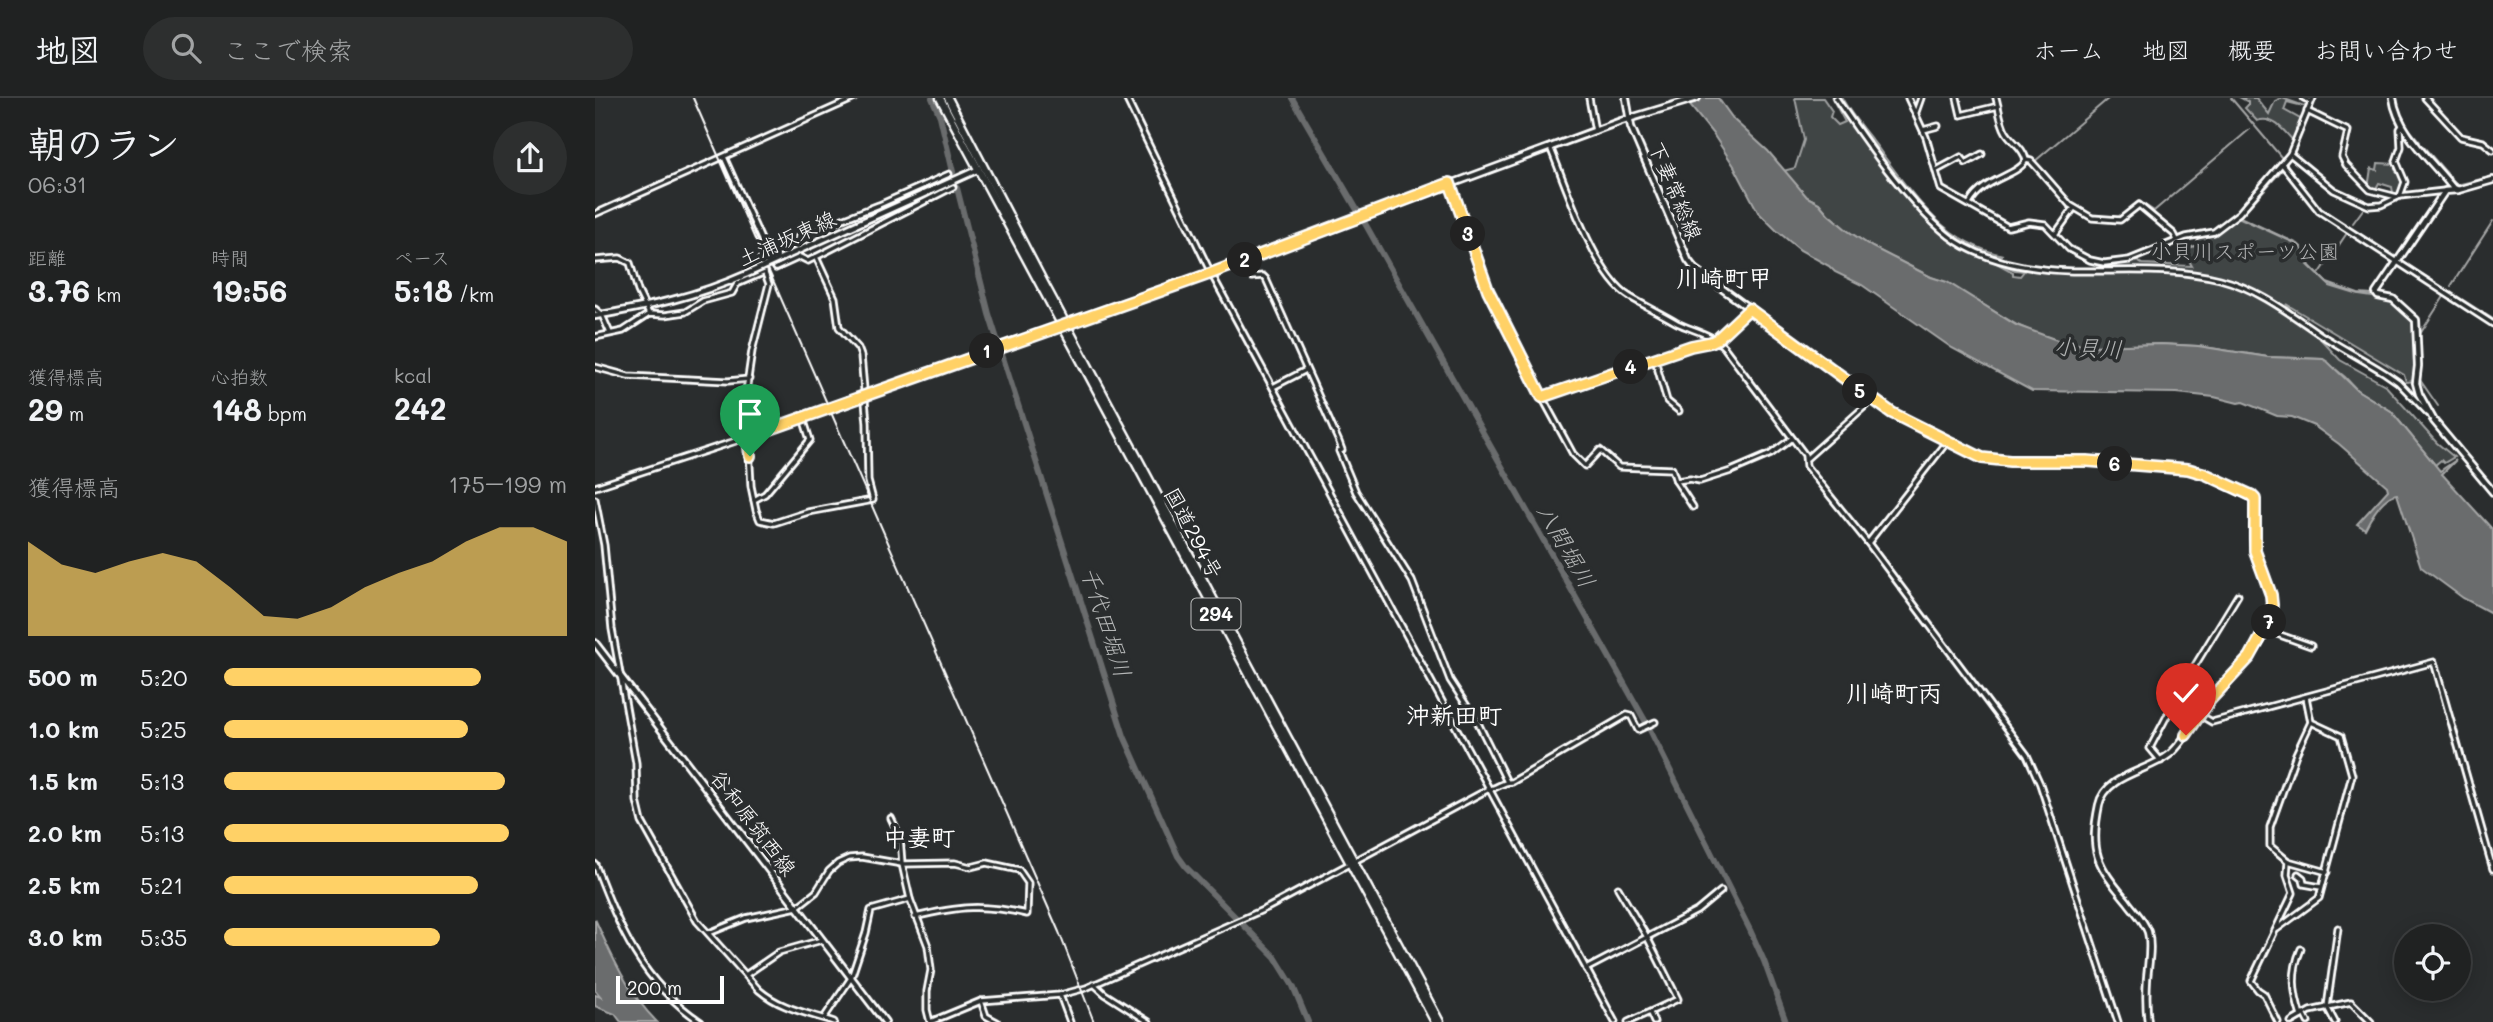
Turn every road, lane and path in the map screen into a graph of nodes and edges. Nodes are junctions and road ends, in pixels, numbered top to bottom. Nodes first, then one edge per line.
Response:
1 (855, 98) edge
2 (940, 98) edge
3 (948, 98) edge
4 (1126, 98) edge
5 (1589, 98) edge
6 (1626, 98) edge
7 (1697, 98) edge
8 (1836, 98) edge
9 (1908, 98) edge
10 (1921, 98) edge
11 (1957, 98) edge
12 (1996, 98) edge
13 (2304, 98) edge
14 (2393, 98) edge
15 (2425, 98) edge
16 (2312, 100) edge
17 (1998, 106) junction
18 (2307, 111) junction
19 (1916, 112) junction
20 (1629, 118) junction
21 (1938, 126) dead end
22 (2402, 126) junction
23 (1923, 130) junction
24 (1595, 131) junction
25 (1551, 147) junction
26 (2493, 150) edge
27 (1982, 154) dead end
28 (2290, 154) junction
29 (724, 157) junction
30 (2027, 160) junction
31 (2284, 162) junction
32 (981, 168) junction
33 (1936, 170) junction
34 (949, 174) dead end
35 (2493, 180) edge
36 (1450, 183) junction
37 (953, 187) dead end
38 (2458, 190) junction
39 (2445, 191) junction
40 (2399, 196) junction
41 (1969, 204) junction
42 (2074, 208) junction
43 (595, 214) edge
44 (2056, 233) junction
45 (2177, 240) junction
46 (794, 245) dead end
47 (815, 257) junction
48 (595, 260) edge
49 (760, 260) dead end
50 (2398, 260) junction
51 (1242, 262) junction
52 (765, 272) junction
53 (1212, 273) junction
54 (646, 307) junction
55 (595, 309) edge
56 (1749, 309) junction
57 (649, 314) junction
58 (602, 315) junction
59 (595, 316) edge
60 (1064, 324) junction
61 (2493, 324) edge
62 (610, 333) junction
63 (595, 337) edge
64 (1717, 339) junction
65 (1000, 347) joint
66 (1655, 360) junction
67 (595, 367) edge
68 (1306, 370) junction
69 (748, 379) junction
70 (1273, 387) junction
71 (863, 395) junction
72 (1542, 397) junction
73 (1872, 400) junction
74 (1679, 411) dead end
75 (2431, 417) junction
76 (803, 418) junction
77 (748, 437) junction
78 (1792, 438) junction
79 (1947, 442) junction
80 (1807, 458) junction
81 (1676, 481) junction
82 (595, 487) edge
83 (2493, 492) edge
84 (595, 499) edge
85 (754, 500) junction
86 (1693, 507) dead end
87 (1868, 543) junction
88 (2238, 594) dead end
89 (2266, 630) junction
90 (595, 643) edge
91 (2311, 646) dead end
92 (621, 677) junction
93 (2306, 697) junction
94 (2200, 715) junction
95 (1655, 722) dead end
96 (2311, 722) junction
97 (2161, 761) junction
98 (1507, 782) junction
99 (1489, 789) junction
100 (891, 818) dead end
101 (2288, 861) junction
102 (1352, 863) junction
103 (595, 864) edge
104 (902, 864) junction
105 (2493, 869) edge
106 (2327, 872) junction
107 (2298, 874) dead end
108 (2322, 887) junction
109 (1618, 888) dead end
110 (1721, 891) dead end
111 (910, 899) junction
112 (797, 907) junction
113 (915, 917) junction
114 (2338, 928) dead end
115 (2275, 930) junction
116 (708, 933) junction
117 (1647, 937) junction
118 (822, 940) junction
119 (2301, 949) dead end
120 (1586, 969) junction
121 (747, 974) junction
122 (851, 978) junction
123 (1094, 984) junction
124 (1060, 995) junction
125 (981, 1001) junction
126 (2327, 1007) junction
127 (1650, 1013) junction
128 (2302, 1015) junction
129 (824, 1018) junction
130 (701, 1022) edge
131 (834, 1022) edge
132 (885, 1022) edge
133 (997, 1022) edge
134 (1070, 1022) edge
135 (1149, 1022) edge
136 (1435, 1022) edge
137 (1440, 1022) edge
138 (1615, 1022) edge
139 (1628, 1022) edge
140 (1654, 1022) edge
141 (2118, 1022) edge
142 (2148, 1022) edge
143 (2278, 1022) edge
144 (2291, 1022) edge
145 (2308, 1022) edge
146 (2335, 1022) edge
147 (2371, 1022) edge

1 - 29 street
2 - 32 highway, 国道294号 / 294
3 - 32 highway, 国道294号 / 294
4 - 53 street
5 - 24 street
6 - 20 main road, 下妻常総線
7 - 20 main road
8 - 75 street
9 - 19 street
10 - 19 street
11 - 17 street
12 - 17 street
13 - 16 street
14 - 22 main road
15 - 26 street
16 - 18 street
17 - 30 street
18 - 28 street
18 - 40 street
19 - 23 street
20 - 24 main road
20 - 56 main road, 下妻常総線
21 - 23 street
22 - 38 main road
22 - 40 street
23 - 33 street
24 - 25 main road
25 - 36 main road
25 - 64 street
27 - 33 street
28 - 31 street
28 - 40 street
29 - 43 street
29 - 47 street
30 - 41 street
30 - 42 street
31 - 45 street
31 - 50 street
32 - 54 main road, 土浦坂東線, bridge
32 - 60 highway, 国道294号 / 294
33 - 41 street
34 - 46 street
35 - 38 main road
36 - 51 main road
36 - 72 street
37 - 47 street
38 - 39 main road
39 - 40 street
39 - 50 main road
41 - 44 street
42 - 44 street
42 - 45 street
44 - 45 street
47 - 71 street
48 - 54 street
49 - 52 street
50 - 61 street
50 - 75 main road
51 - 53 main road
51 - 68 street
52 - 57 street
52 - 69 street
53 - 60 main road
53 - 70 street
54 - 57 street
54 - 58 main road, 土浦坂東線
55 - 58 street
56 - 64 street
56 - 73 main road, 下妻常総線
57 - 62 street
58 - 59 main road, 土浦坂東線
58 - 62 street
60 - 65 main road
60 - 102 highway, 国道294号 / 294
62 - 63 street
64 - 66 street
64 - 78 street
65 - 71 street
66 - 72 street
66 - 74 street
67 - 69 street
68 - 70 street
68 - 98 street
69 - 77 street
70 - 99 street
71 - 76 street
71 - 85 street
72 - 81 street
73 - 79 main road, 下妻常総線
73 - 80 street
75 - 83 main road
76 - 77 street
76 - 85 street
77 - 82 street
77 - 85 street
78 - 80 street
78 - 81 street
79 - 87 street
79 - 89 main road, 下妻常総線
80 - 87 street
81 - 86 street
84 - 92 street
87 - 141 street
88 - 97 street
89 - 91 street
89 - 94 main road, 下妻常総線
90 - 92 main road, 谷和原筑西線
92 - 112 main road, 谷和原筑西線
92 - 116 street
93 - 94 street
93 - 96 street
93 - 105 street
94 - 97 main road, 下妻常総線
95 - 98 street
96 - 101 street
96 - 106 street
97 - 142 main road, 下妻常総線
98 - 99 street
99 - 102 street
99 - 120 street
100 - 104 street
101 - 106 street
101 - 115 street
102 - 123 street
102 - 136 highway, 国道294号 / 294
102 - 137 highway, 国道294号 / 294
103 - 130 street
104 - 111 street
104 - 112 street
104 - 113 street
106 - 108 street
107 - 108 street
108 - 115 street
109 - 117 street
110 - 117 street
111 - 113 street
111 - 122 street
112 - 116 street
112 - 118 main road, 谷和原筑西線
113 - 125 street
114 - 126 street
115 - 143 street
116 - 121 street
117 - 120 street
117 - 127 street
118 - 121 street
118 - 122 main road, 谷和原筑西線
119 - 128 street
120 - 138 street
121 - 129 street
122 - 129 street
122 - 132 main road, 谷和原筑西線
123 - 124 street
123 - 135 street
124 - 125 street
124 - 134 street
125 - 133 street
126 - 128 street
126 - 146 street
126 - 147 street
127 - 139 street
127 - 140 street
128 - 144 street
128 - 145 street
129 - 131 street

